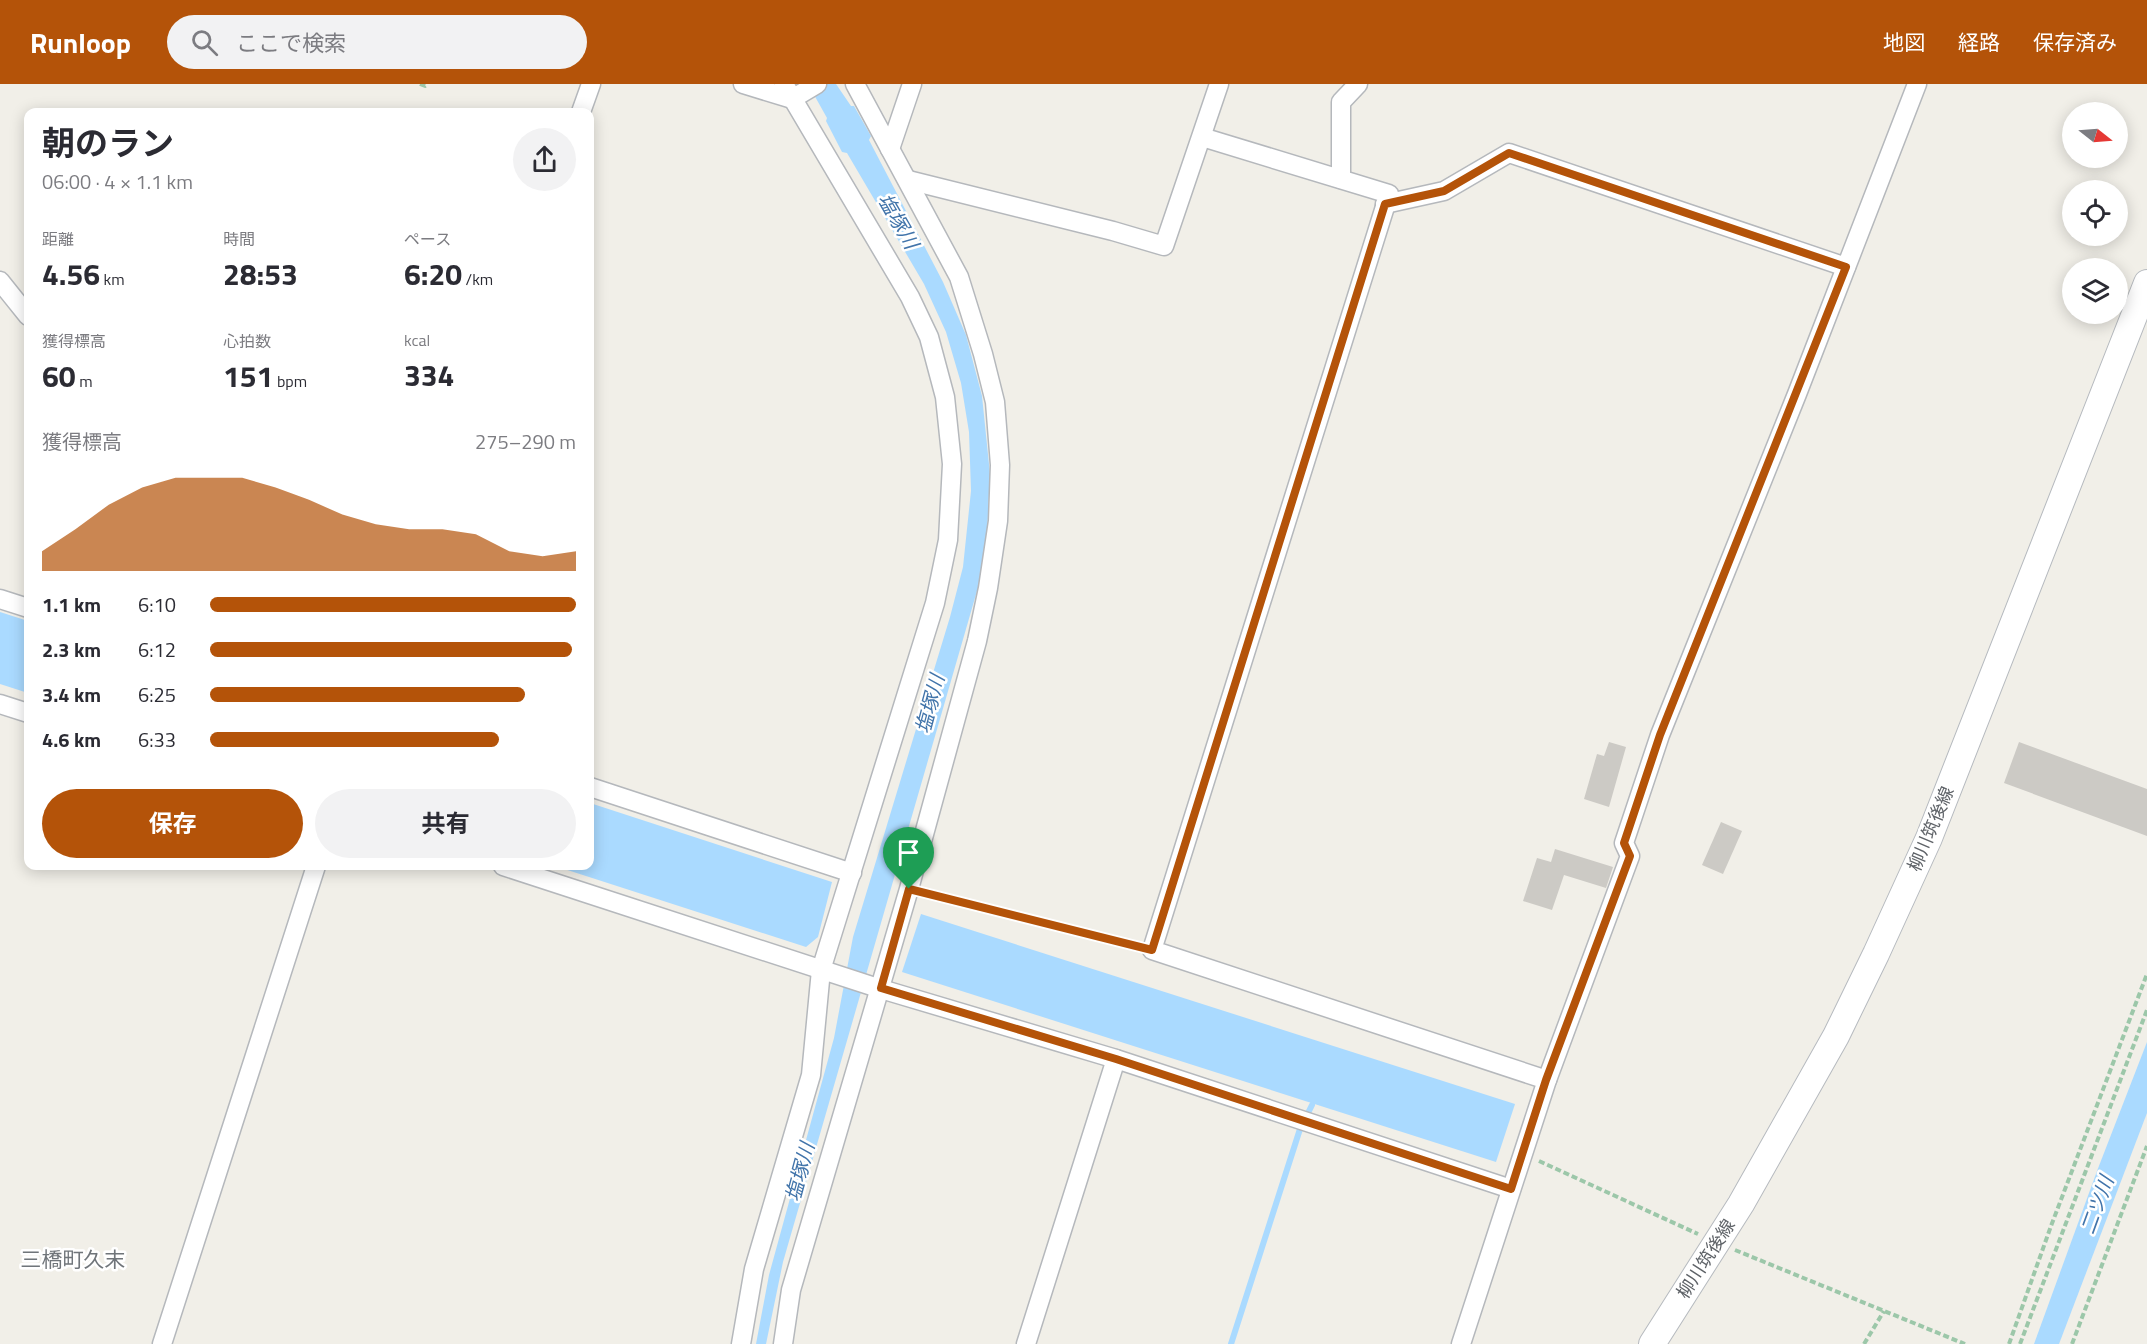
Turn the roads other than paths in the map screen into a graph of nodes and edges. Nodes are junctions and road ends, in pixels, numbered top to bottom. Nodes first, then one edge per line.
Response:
1 (591, 84) edge
2 (743, 84) edge
3 (855, 84) edge
4 (912, 84) edge
5 (1219, 84) edge
6 (1358, 84) edge
7 (1917, 84) edge
8 (799, 90) edge
9 (582, 108) edge
10 (1202, 137) junction
11 (890, 149) junction
12 (1341, 179) junction
13 (908, 180) junction
14 (1385, 204) junction
15 (1846, 267) junction
16 (0, 281) edge
17 (2147, 283) edge
18 (24, 311) edge
19 (0, 599) edge
20 (24, 607) edge
21 (0, 704) edge
22 (24, 712) edge
23 (594, 788) edge
24 (315, 870) edge
25 (515, 870) edge
26 (852, 873) junction
27 (821, 969) junction
28 (881, 988) junction
29 (1116, 1059) junction
30 (1546, 1080) junction
31 (1511, 1189) junction
32 (162, 1344) edge
33 (741, 1344) edge
34 (783, 1344) edge
35 (1026, 1344) edge
36 (1461, 1344) edge
37 (1652, 1344) edge

1 - 9 street
2 - 8 street
3 - 11 street
4 - 11 street
5 - 10 street
6 - 12 street
7 - 15 street
8 - 26 street
10 - 12 street
10 - 13 street
11 - 13 street
12 - 14 street
13 - 28 street
14 - 15 street
14 - 30 street
15 - 30 street
16 - 18 street
17 - 37 main road, 柳川筑後線
19 - 20 street
21 - 22 street
23 - 26 street
24 - 32 street
25 - 27 street
26 - 27 street
27 - 28 street
27 - 33 street
28 - 29 street
28 - 34 street
29 - 31 street
29 - 35 street
30 - 31 street
31 - 36 street

